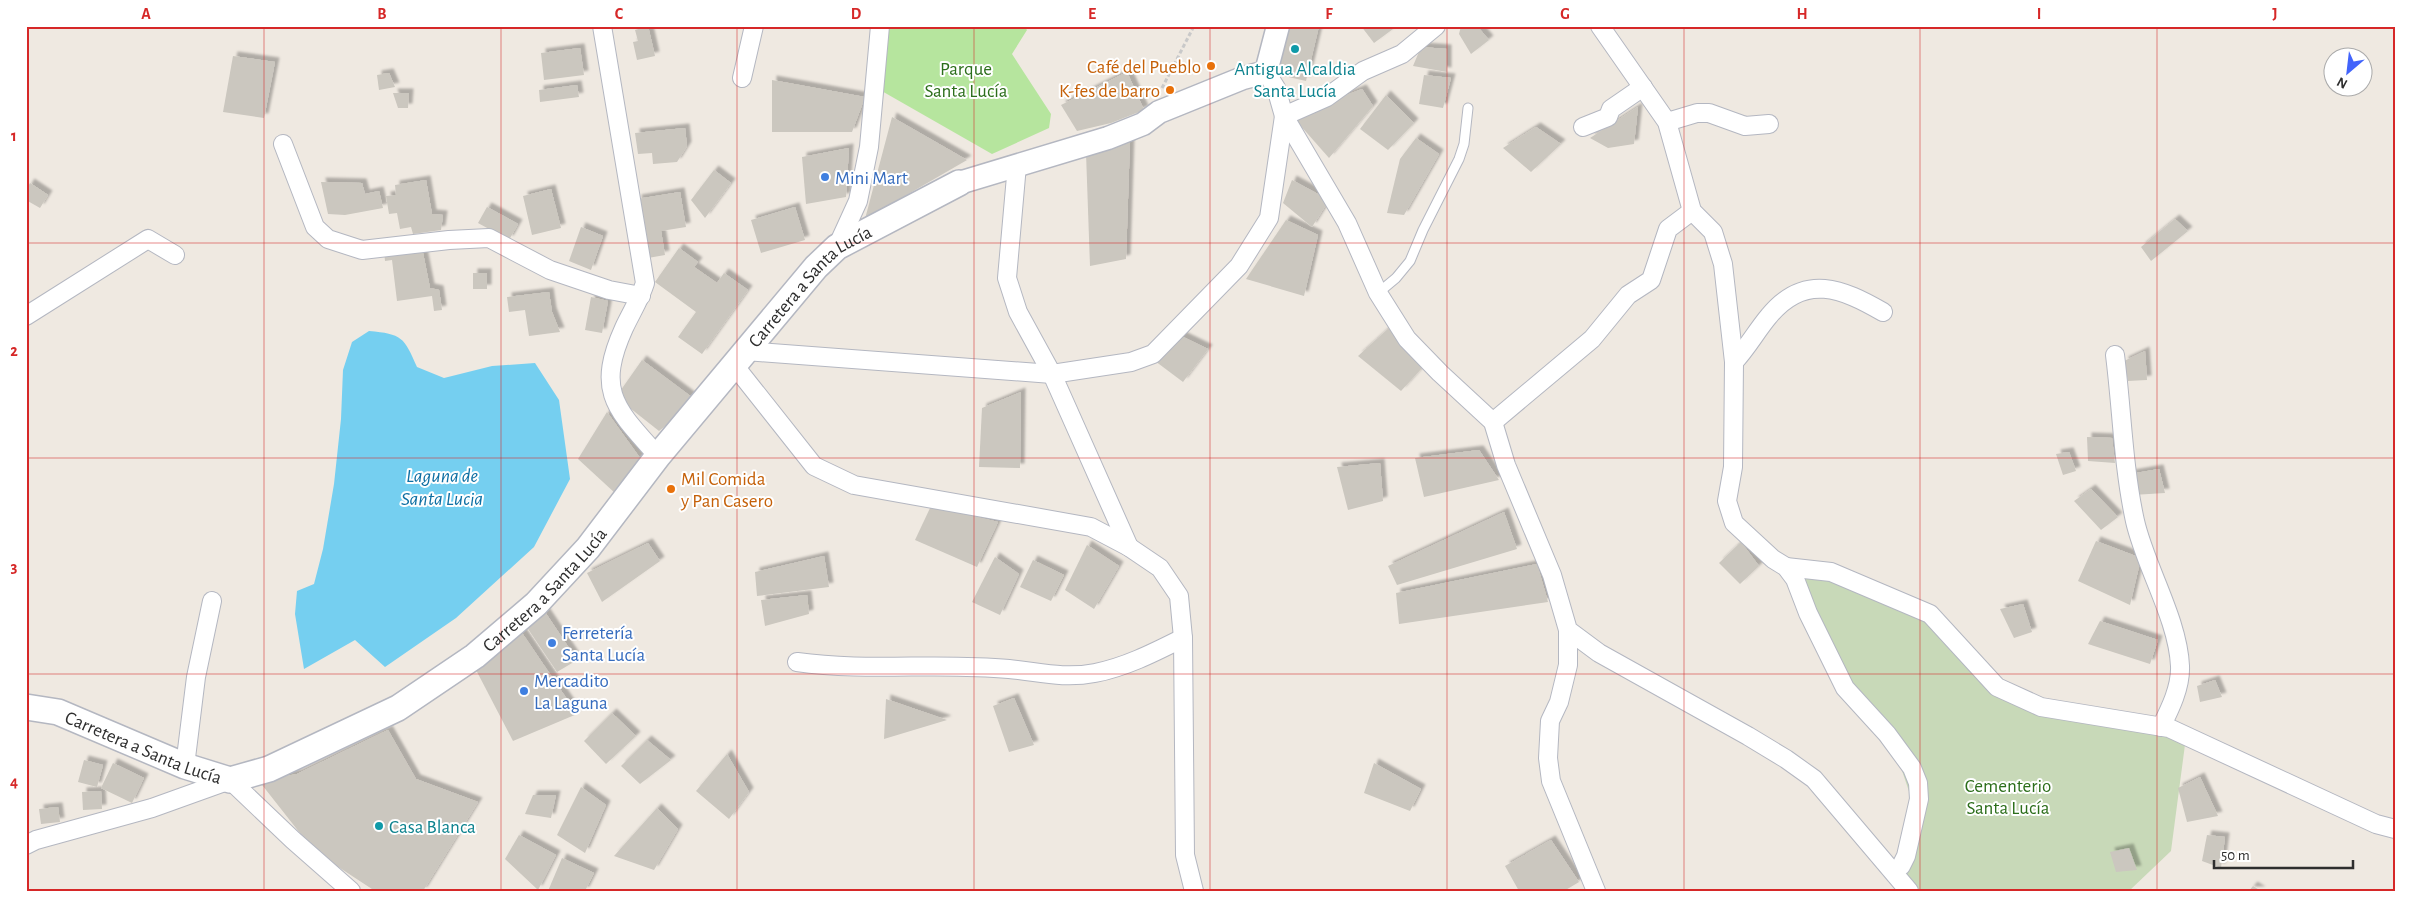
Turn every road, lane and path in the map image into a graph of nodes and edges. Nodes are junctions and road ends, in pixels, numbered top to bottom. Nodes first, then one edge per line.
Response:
1 (602, 26) edge
2 (754, 26) edge
3 (880, 26) edge
4 (1194, 26) edge
5 (1278, 26) edge
6 (1436, 26) edge
7 (1600, 26) edge
8 (1266, 72) junction
9 (742, 78) dead end
10 (1643, 87) junction
11 (1160, 92) dead end
12 (1468, 108) dead end
13 (1284, 116) junction
14 (1667, 122) junction
15 (1769, 124) dead end
16 (1583, 127) dead end
17 (283, 144) dead end
18 (1017, 165) junction
19 (959, 183) joint
20 (1692, 211) junction
21 (837, 247) junction
22 (175, 255) dead end
23 (1378, 293) junction
24 (641, 296) junction
25 (1884, 312) dead end
26 (26, 316) edge
27 (2114, 355) dead end
28 (740, 358) junction
29 (1734, 362) junction
30 (1052, 374) junction
31 (1493, 422) junction
32 (658, 456) junction
33 (1129, 547) junction
34 (1786, 567) junction
35 (212, 601) dead end
36 (1568, 630) junction
37 (1183, 638) junction
38 (797, 662) dead end
39 (26, 707) edge
40 (2161, 727) junction
41 (185, 766) junction
42 (230, 780) junction
43 (2395, 828) edge
44 (26, 846) edge
45 (1894, 870) junction
46 (351, 891) edge
47 (1194, 891) edge
48 (1596, 891) edge
49 (1909, 891) edge

1 - 24 street
2 - 9 street
3 - 21 street
4 - 11 path
5 - 8 street
6 - 13 street
7 - 10 street
8 - 13 street
8 - 18 street
10 - 14 street
10 - 16 street
12 - 23 lane
13 - 23 street
13 - 30 street
14 - 15 street
14 - 20 street
17 - 24 street
18 - 19 street
18 - 30 street
19 - 21 main road, Carretera a Santa Lucía
20 - 29 street
20 - 31 street
21 - 28 main road, Carretera a Santa Lucía
22 - 26 street
23 - 31 street
24 - 32 street
25 - 29 street
27 - 40 street
28 - 30 street
28 - 32 main road, Carretera a Santa Lucía
28 - 33 street
29 - 34 street
30 - 33 street
31 - 36 street
32 - 42 main road, Carretera a Santa Lucía
33 - 37 street
34 - 40 street
34 - 45 street
35 - 41 street
36 - 45 street
36 - 48 street
37 - 38 street
37 - 47 street
39 - 41 main road, Carretera a Santa Lucía
40 - 43 street
41 - 42 main road, Carretera a Santa Lucía
42 - 44 street
42 - 46 street
45 - 49 street

